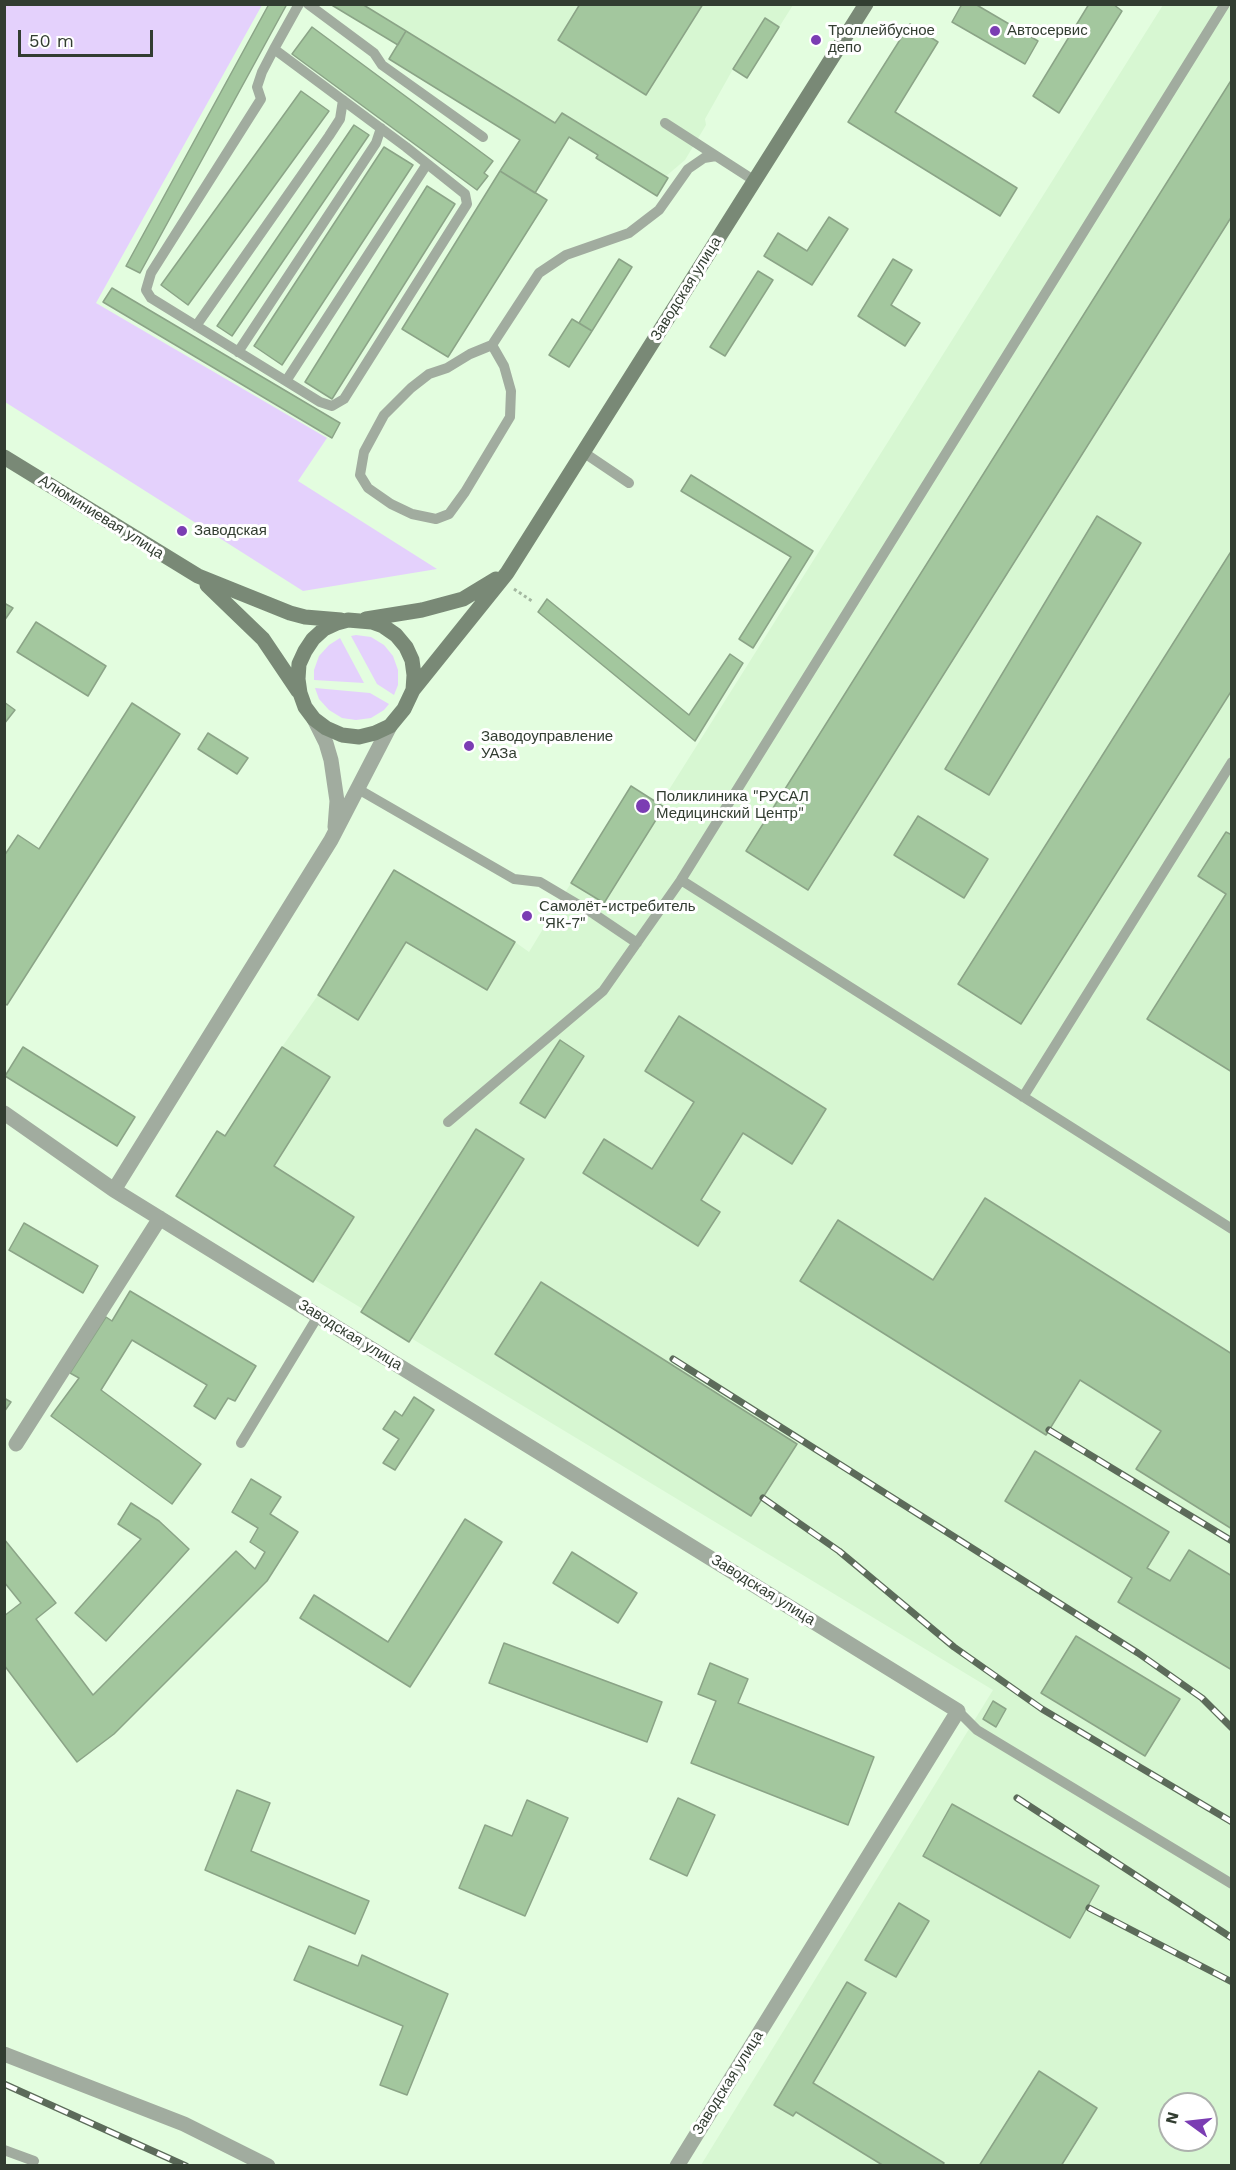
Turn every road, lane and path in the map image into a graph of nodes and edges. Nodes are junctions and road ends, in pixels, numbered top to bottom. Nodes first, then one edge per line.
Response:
1 (299, 4) edge
2 (308, 4) edge
3 (866, 4) edge
4 (1225, 4) edge
5 (274, 50) junction
6 (343, 100) junction
7 (665, 123) dead end
8 (381, 128) junction
9 (483, 137) dead end
10 (716, 156) junction
11 (427, 164) junction
12 (755, 181) junction
13 (196, 326) junction
14 (492, 345) junction
15 (238, 352) junction
16 (286, 381) junction
17 (583, 452) junction
18 (4, 457) edge
19 (629, 483) dead end
20 (507, 573) junction
21 (198, 576) junction
22 (354, 620) junction
23 (413, 690) junction
24 (300, 693) junction
25 (314, 719) junction
26 (390, 726) junction
27 (1232, 762) edge
28 (358, 789) junction
29 (332, 838) junction
30 (681, 880) junction
31 (637, 943) junction
32 (1023, 1097) junction
33 (4, 1113) edge
34 (448, 1122) dead end
35 (114, 1190) junction
36 (159, 1218) junction
37 (1232, 1229) edge
38 (318, 1316) junction
39 (242, 1443) dead end
40 (16, 1444) dead end
41 (958, 1711) junction
42 (1232, 1884) edge
43 (4, 2054) edge
44 (4, 2150) edge
45 (34, 2161) dead end
46 (268, 2166) edge
47 (677, 2166) edge

1 - 5 lane
2 - 9 lane
3 - 12 street, Заводская улица
4 - 30 lane
5 - 6 lane
5 - 13 lane
6 - 8 lane
6 - 13 lane
7 - 10 lane
8 - 11 lane
8 - 15 lane
10 - 12 lane
10 - 14 lane
11 - 16 lane
11 - 16 lane
12 - 17 street, Заводская улица
13 - 15 lane
14 - 14 lane
15 - 16 lane
17 - 19 lane
17 - 20 street, Заводская улица
18 - 21 street, Алюминиевая улица
20 - 22 street
20 - 23 street, Заводская улица
21 - 22 street
21 - 24 street
22 - 23 street
22 - 24 street
23 - 26 street
24 - 25 street
25 - 26 street
25 - 29 street
26 - 28 street
27 - 32 lane
28 - 29 street
28 - 31 lane
29 - 35 street
30 - 31 lane
30 - 32 lane
31 - 34 lane
32 - 37 lane
33 - 35 street, Заводская улица
35 - 36 street, Заводская улица
36 - 38 street, Заводская улица
36 - 40 street
38 - 39 lane
38 - 41 street, Заводская улица
41 - 42 lane
41 - 47 street, Заводская улица
43 - 46 street
44 - 45 lane

